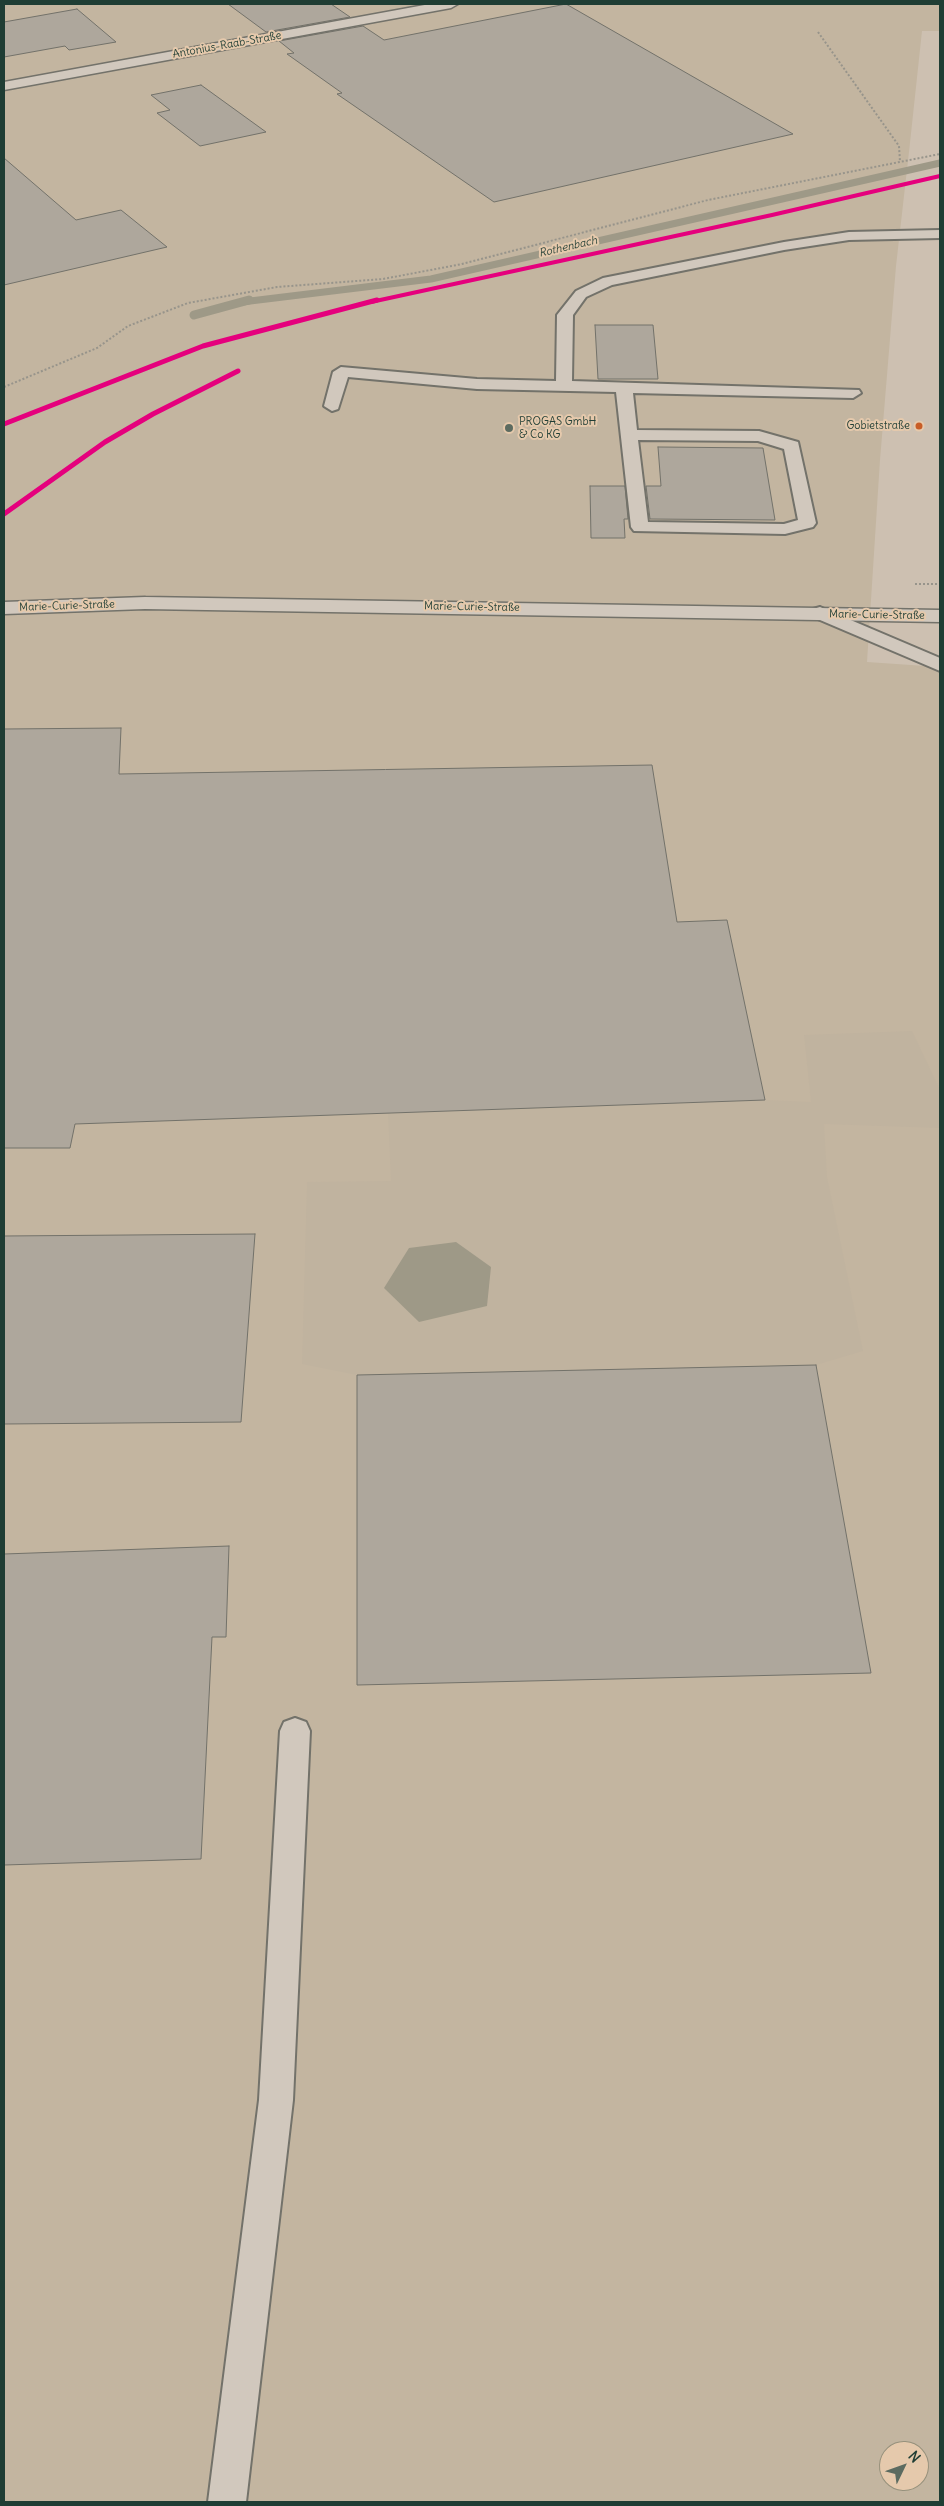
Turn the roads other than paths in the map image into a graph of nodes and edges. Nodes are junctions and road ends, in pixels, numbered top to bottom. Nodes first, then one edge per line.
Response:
1 (451, 4) edge
2 (4, 86) edge
3 (940, 234) edge
4 (564, 387) junction
5 (624, 388) junction
6 (853, 392) dead end
7 (332, 406) dead end
8 (630, 435) junction
9 (4, 608) edge
10 (820, 613) junction
11 (940, 616) edge
12 (940, 665) edge
13 (295, 1731) dead end
14 (227, 2502) edge

1 - 2 main road, Antonius-Raab-Straße
3 - 4 lane
4 - 5 lane
4 - 7 lane
5 - 6 lane
5 - 8 lane
8 - 8 lane
9 - 10 main road, Marie-Curie-Straße
10 - 11 main road, Marie-Curie-Straße
10 - 12 lane
13 - 14 lane

